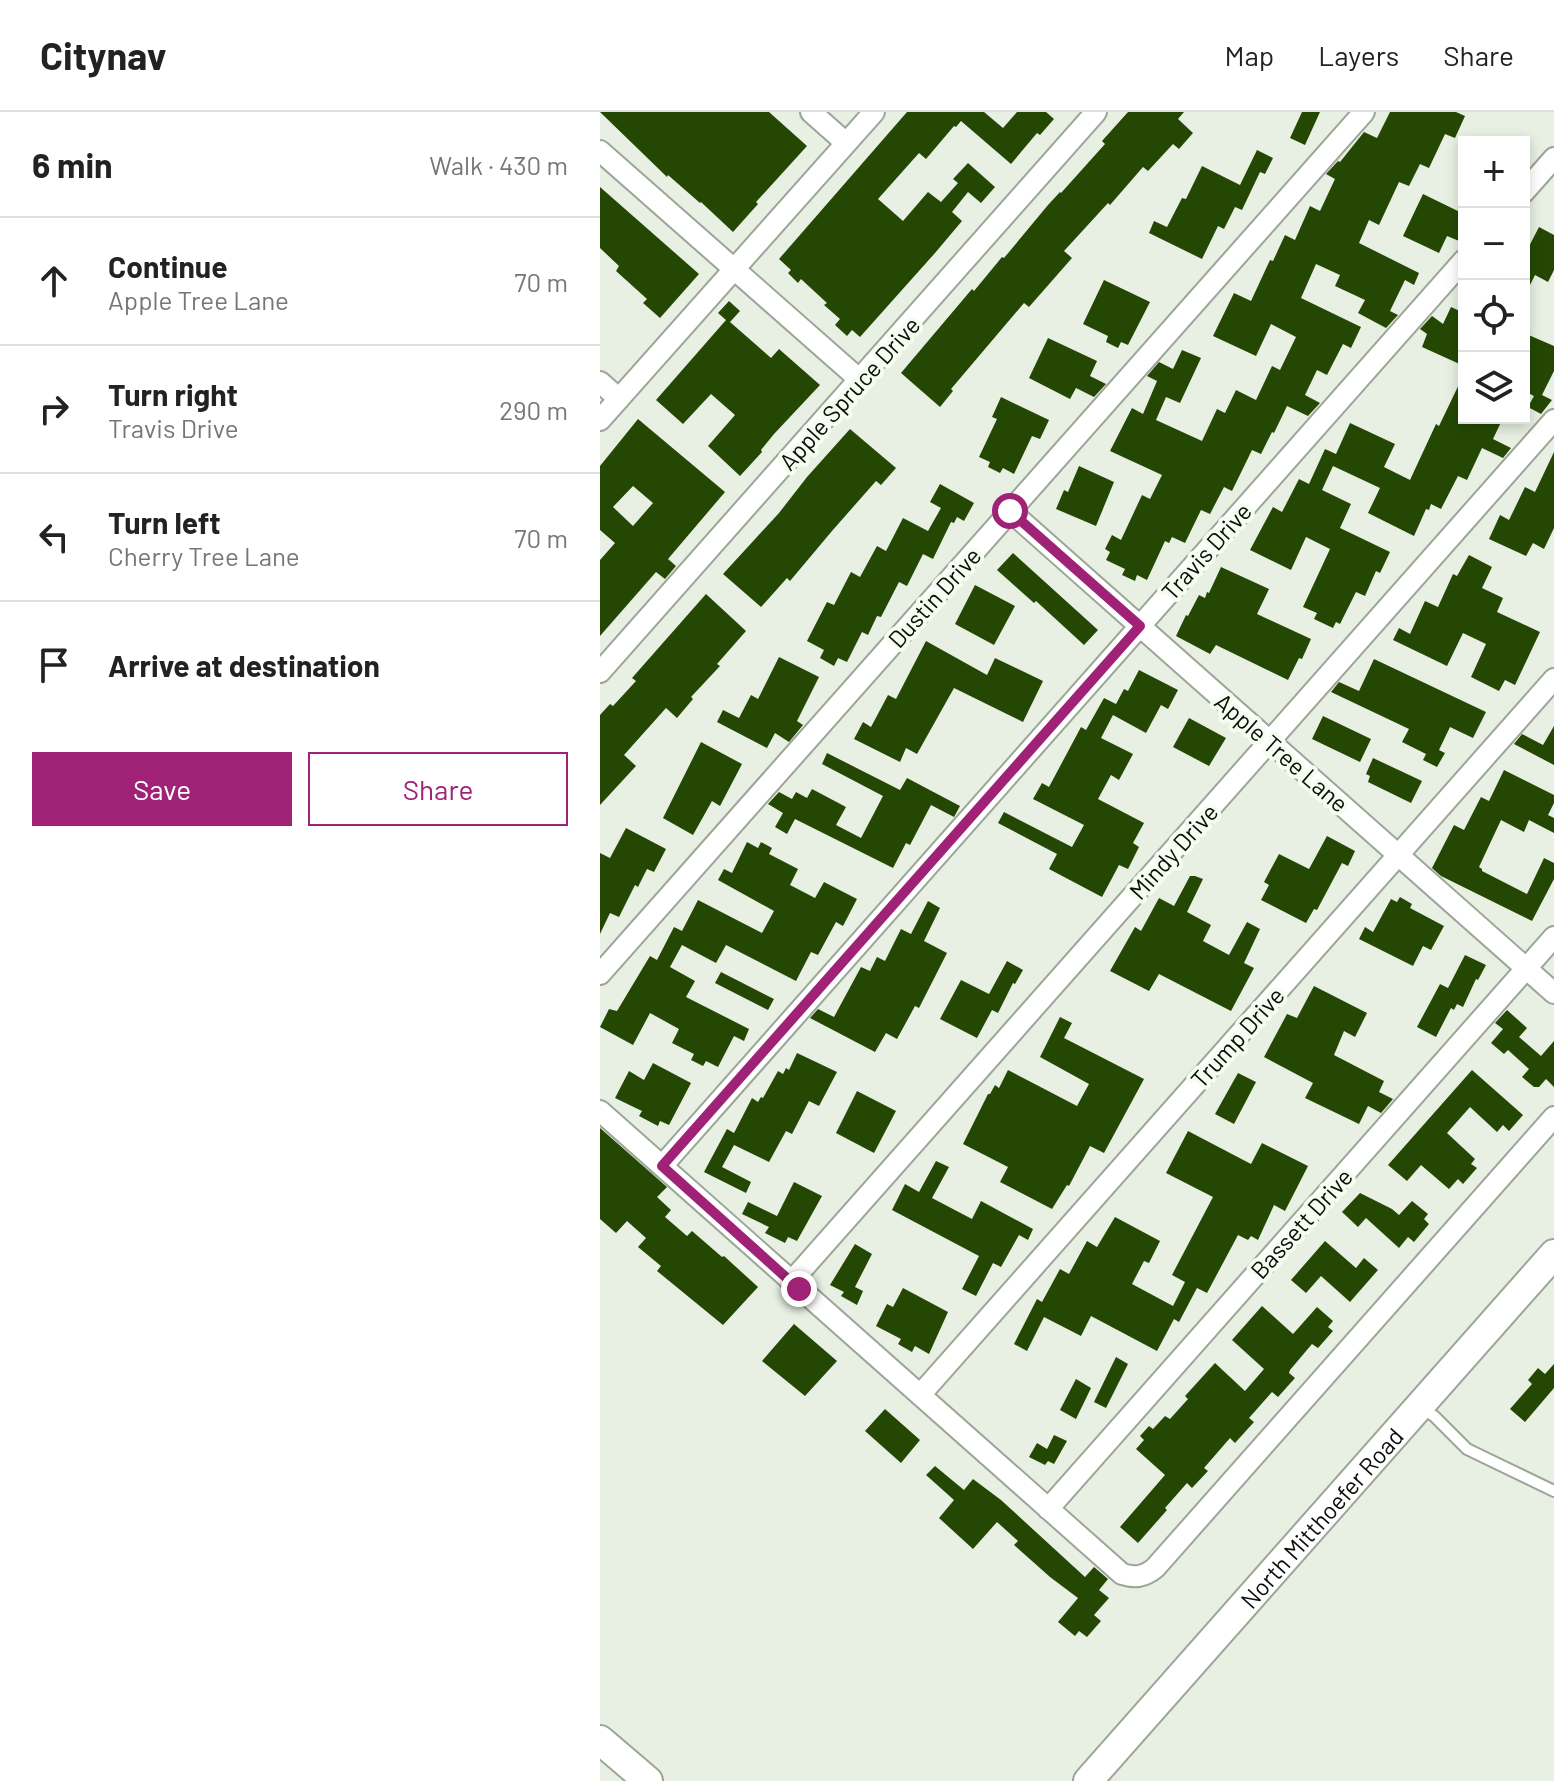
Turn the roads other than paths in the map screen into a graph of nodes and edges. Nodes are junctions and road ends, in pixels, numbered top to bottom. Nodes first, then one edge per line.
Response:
1 (811, 112) edge
2 (874, 112) edge
3 (1096, 112) edge
4 (1364, 112) edge
5 (846, 143) junction
6 (600, 151) edge
7 (1554, 158) edge
8 (1530, 185) edge
9 (1458, 267) edge
10 (734, 270) junction
11 (860, 380) junction
12 (600, 382) edge
13 (619, 399) junction
14 (600, 420) edge
15 (1554, 420) edge
16 (1010, 511) junction
17 (1140, 626) junction
18 (600, 672) edge
19 (1554, 679) edge
20 (1270, 741) junction
21 (1399, 855) junction
22 (1554, 937) edge
23 (1527, 968) junction
24 (600, 974) edge
25 (1554, 993) edge
26 (600, 1111) edge
27 (1554, 1117) edge
28 (662, 1166) junction
29 (1554, 1254) edge
30 (791, 1282) junction
31 (920, 1395) junction
32 (1419, 1407) junction
33 (1554, 1491) edge
34 (1048, 1509) junction
35 (600, 1740) edge
36 (648, 1781) edge
37 (1088, 1781) edge

1 - 5 street
2 - 5 street
3 - 11 street, Apple Spruce Drive
4 - 16 street, Dustin Drive
5 - 10 street
6 - 10 street
7 - 8 street
9 - 17 street, Travis Drive
10 - 11 street
10 - 13 street
11 - 18 street, Apple Spruce Drive
12 - 13 street
13 - 14 street
15 - 20 street, Mindy Drive
16 - 17 street, Apple Tree Lane
16 - 24 street, Dustin Drive
17 - 20 street, Apple Tree Lane
17 - 28 street, Travis Drive
19 - 21 street, Trump Drive
20 - 21 street, Apple Tree Lane
20 - 30 street, Mindy Drive
21 - 23 street, Apple Tree Lane
21 - 31 street, Trump Drive
22 - 23 street, Bassett Drive
23 - 25 street, Apple Tree Lane
23 - 34 street, Bassett Drive
26 - 28 street
27 - 34 street
28 - 30 street
29 - 32 main road, North Mitthoefer Road
30 - 31 street
31 - 34 street
32 - 33 lane
32 - 37 main road, North Mitthoefer Road
35 - 36 main road

